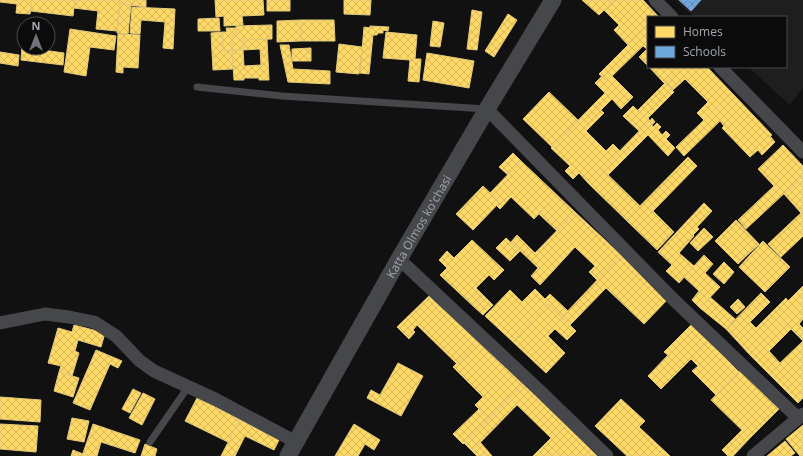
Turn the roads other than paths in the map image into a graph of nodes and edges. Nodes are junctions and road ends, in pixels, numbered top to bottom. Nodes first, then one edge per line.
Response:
1 (655, 0) edge
2 (549, 1) edge
3 (671, 16) edge
4 (721, 68) edge
5 (197, 87) dead end
6 (486, 109) junction
7 (803, 152) edge
8 (398, 259) junction
9 (0, 324) edge
10 (188, 387) junction
11 (800, 416) edge
12 (150, 442) dead end
13 (292, 449) edge
14 (607, 456) edge
15 (753, 456) edge

1 - 3 street
2 - 6 street, Katta Olmos ko'chasi
4 - 7 street
5 - 6 lane
6 - 8 street, Katta Olmos ko'chasi
6 - 11 street
8 - 13 street, Katta Olmos ko'chasi
8 - 14 street
9 - 10 street
10 - 12 lane
10 - 13 street
11 - 15 street

